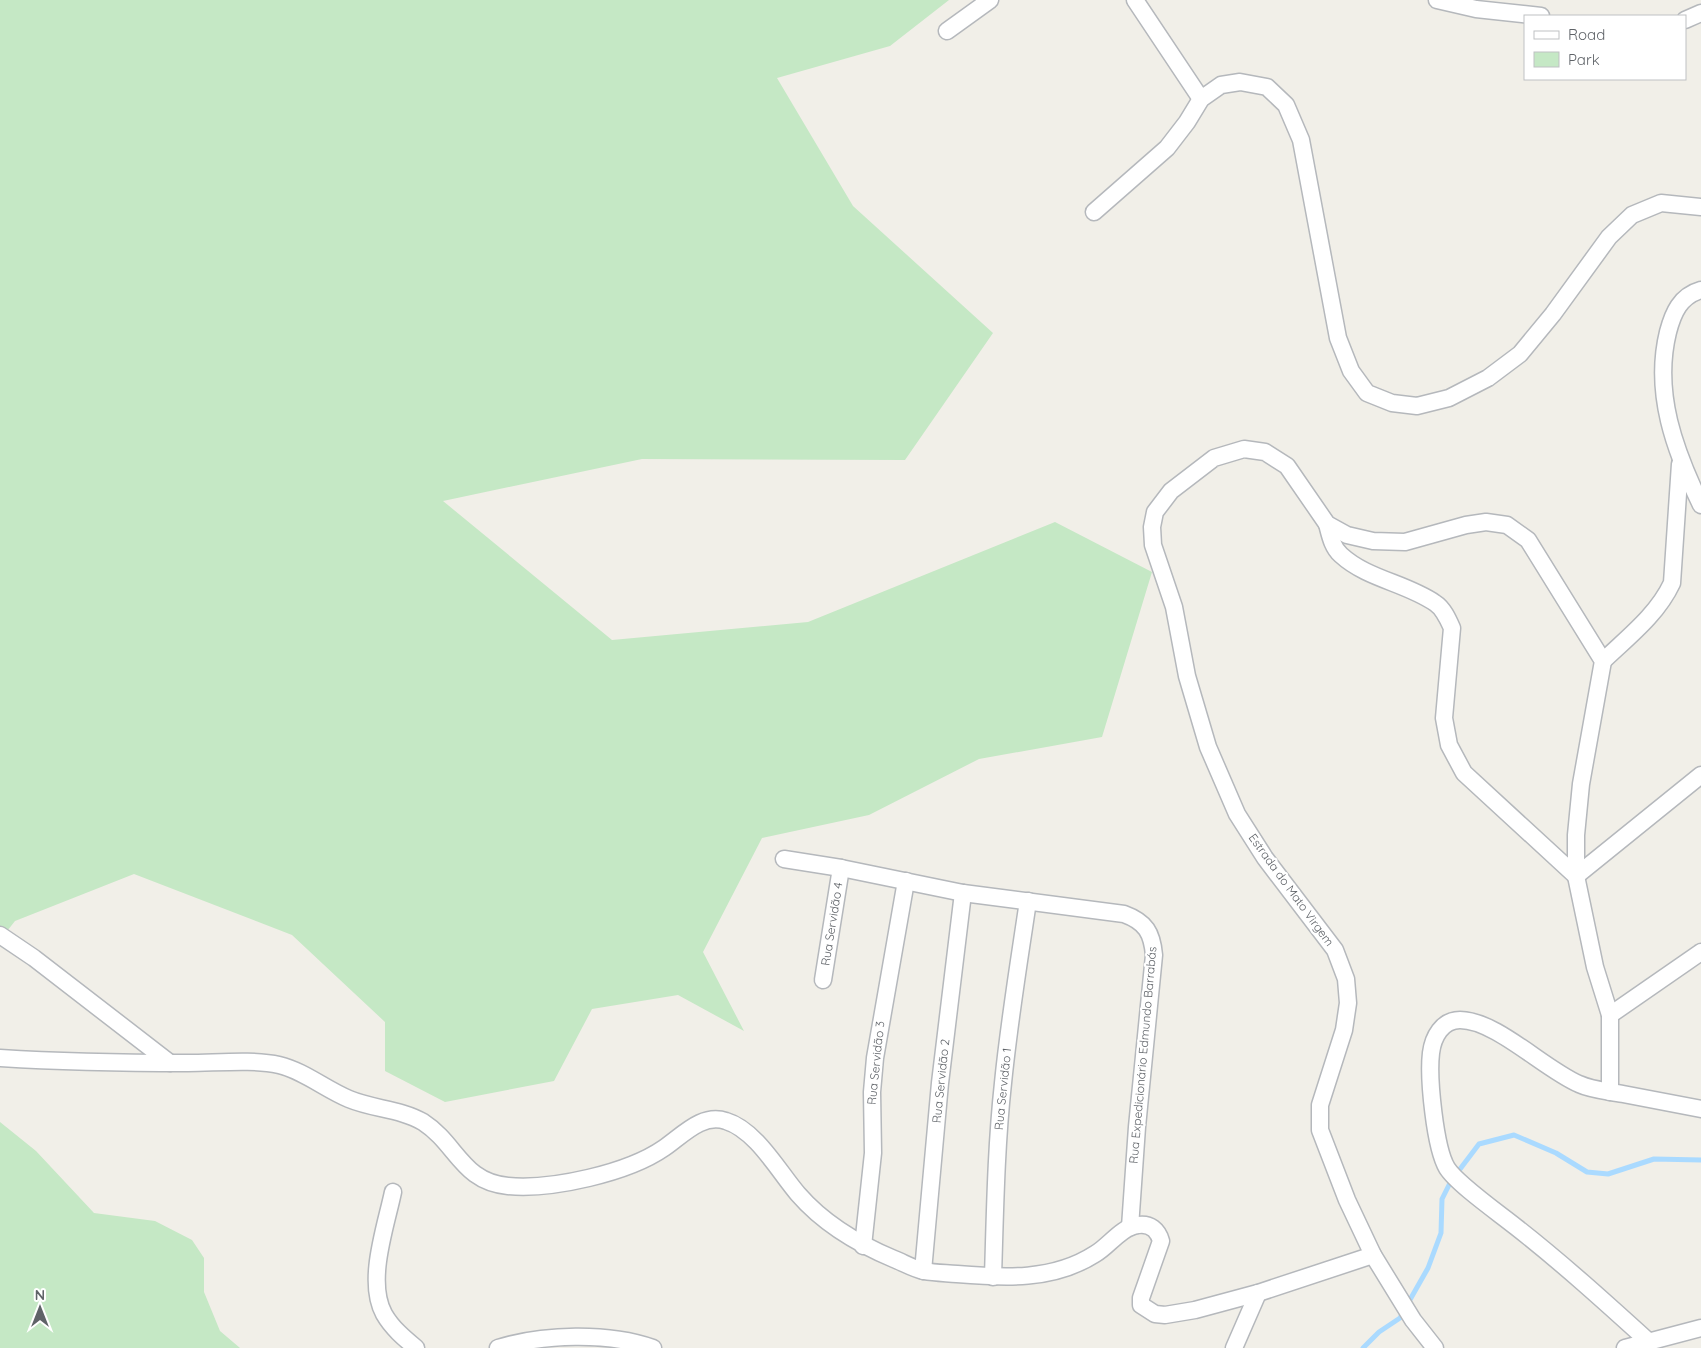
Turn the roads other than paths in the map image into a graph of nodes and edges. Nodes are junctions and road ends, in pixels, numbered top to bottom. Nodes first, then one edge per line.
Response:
1 (990, 0) edge
2 (1136, 0) edge
3 (1437, 0) edge
4 (1701, 13) edge
5 (1533, 15) edge
6 (1686, 20) edge
7 (947, 31) dead end
8 (1201, 99) junction
9 (1701, 207) edge
10 (1094, 212) dead end
11 (1701, 290) edge
12 (1680, 462) junction
13 (1701, 505) edge
14 (1327, 524) junction
15 (1603, 661) junction
16 (1701, 775) edge
17 (784, 859) dead end
18 (841, 868) junction
19 (1576, 876) junction
20 (906, 881) junction
21 (963, 892) junction
22 (1028, 901) junction
23 (0, 935) edge
24 (1701, 952) edge
25 (823, 980) dead end
26 (1610, 1015) junction
27 (0, 1058) edge
28 (170, 1063) junction
29 (1610, 1092) junction
30 (1701, 1109) edge
31 (393, 1192) dead end
32 (1130, 1227) junction
33 (863, 1246) junction
34 (1373, 1255) junction
35 (923, 1271) junction
36 (993, 1277) junction
37 (1258, 1293) junction
38 (1701, 1328) edge
39 (1648, 1341) junction
40 (416, 1348) edge
41 (498, 1348) edge
42 (653, 1348) edge
43 (1234, 1348) edge
44 (1435, 1348) edge
45 (1625, 1348) edge

1 - 7 street
2 - 8 street
3 - 5 street
4 - 6 street
8 - 9 street
8 - 10 street
11 - 12 street
12 - 13 street
12 - 15 street
14 - 15 street
14 - 19 street
14 - 34 street, Estrada do Mato Virgem
15 - 19 street
16 - 19 street
17 - 18 street, Rua Expedicionário Edmundo Barrabás
18 - 20 street, Rua Expedicionário Edmundo Barrabás
18 - 25 street, Rua Servidão 4
19 - 26 street
20 - 21 street, Rua Expedicionário Edmundo Barrabás
20 - 33 street, Rua Servidão 3
21 - 22 street, Rua Expedicionário Edmundo Barrabás
21 - 35 street, Rua Servidão 2
22 - 32 street, Rua Expedicionário Edmundo Barrabás
22 - 36 street, Rua Servidão 1
23 - 28 street
24 - 26 street
26 - 29 street
27 - 28 street
28 - 33 street
29 - 30 street
29 - 39 street
31 - 40 street
32 - 36 street
32 - 37 street
33 - 35 street
34 - 37 street
34 - 44 street, Estrada do Mato Virgem
35 - 36 street
37 - 43 street
38 - 39 street
39 - 45 street
41 - 42 street

